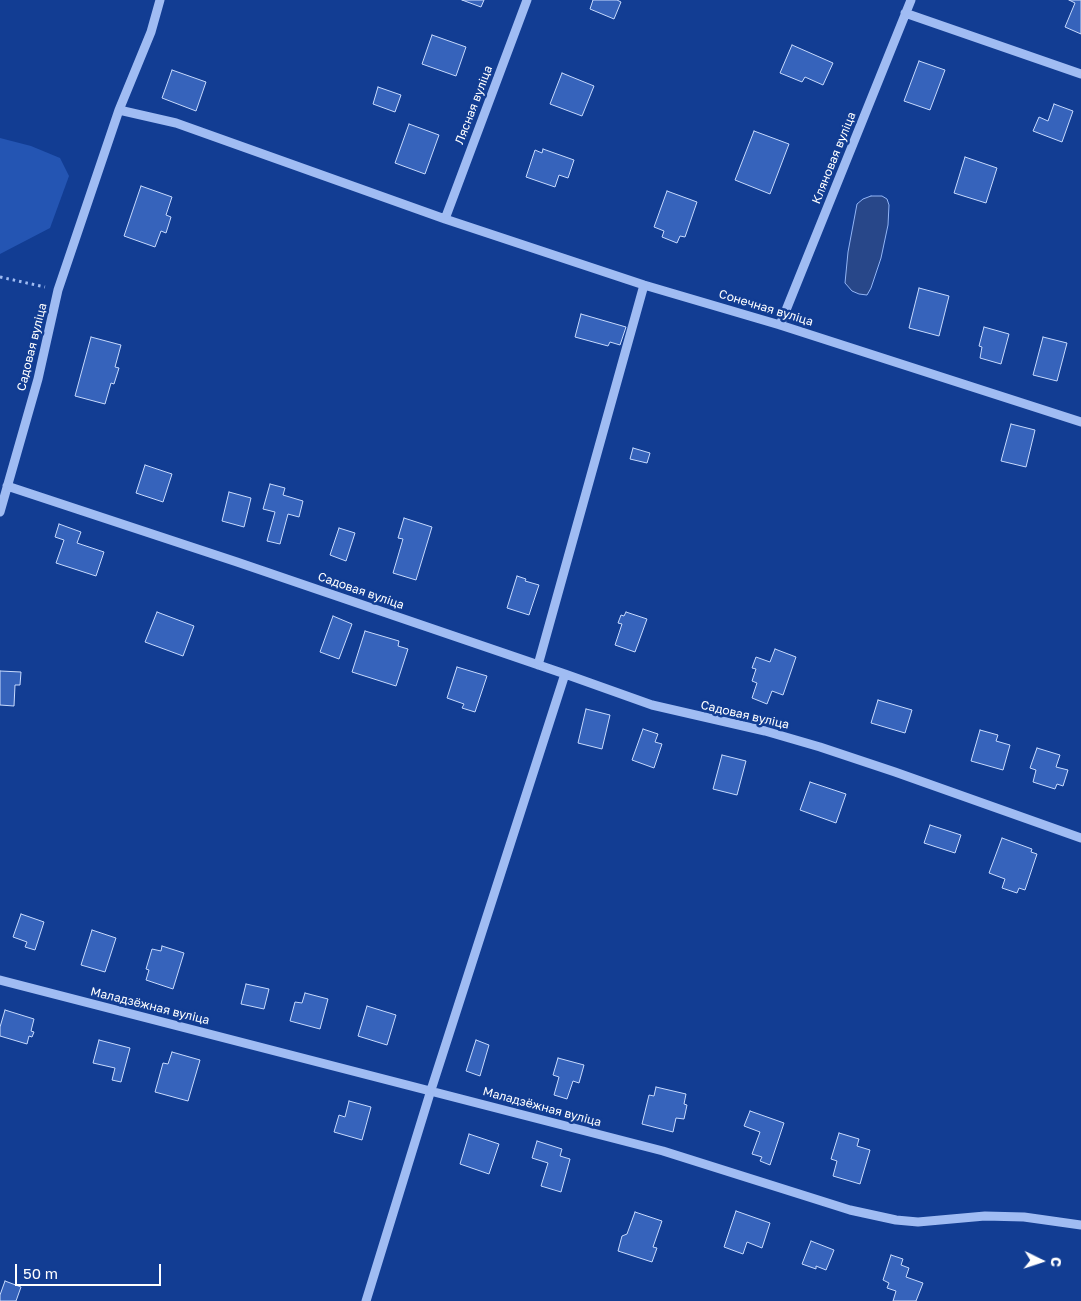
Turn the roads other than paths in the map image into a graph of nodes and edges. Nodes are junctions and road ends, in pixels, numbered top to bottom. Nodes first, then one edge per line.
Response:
1 (160, 0) edge
2 (527, 0) edge
3 (910, 0) edge
4 (905, 13) junction
5 (1081, 74) edge
6 (119, 110) junction
7 (445, 219) junction
8 (644, 285) junction
9 (780, 325) junction
10 (1081, 422) edge
11 (7, 486) junction
12 (0, 512) edge
13 (538, 665) junction
14 (565, 674) junction
15 (1081, 838) edge
16 (0, 980) edge
17 (431, 1090) junction
18 (1081, 1225) edge
19 (366, 1301) edge

1 - 6 street, Садовая вуліца
2 - 7 street, Лясная вуліца
3 - 4 street, Кляновая вуліца
4 - 5 street
4 - 9 street, Кляновая вуліца
6 - 7 street, Сонечная вуліца
6 - 11 street, Садовая вуліца
7 - 8 street, Сонечная вуліца
8 - 9 street, Сонечная вуліца
8 - 13 street
9 - 10 street, Сонечная вуліца
11 - 12 street
11 - 13 street, Садовая вуліца
13 - 14 street, Садовая вуліца
14 - 15 street, Садовая вуліца
14 - 17 street
16 - 17 street, Маладзёжная вуліца
17 - 18 street, Маладзёжная вуліца
17 - 19 street

